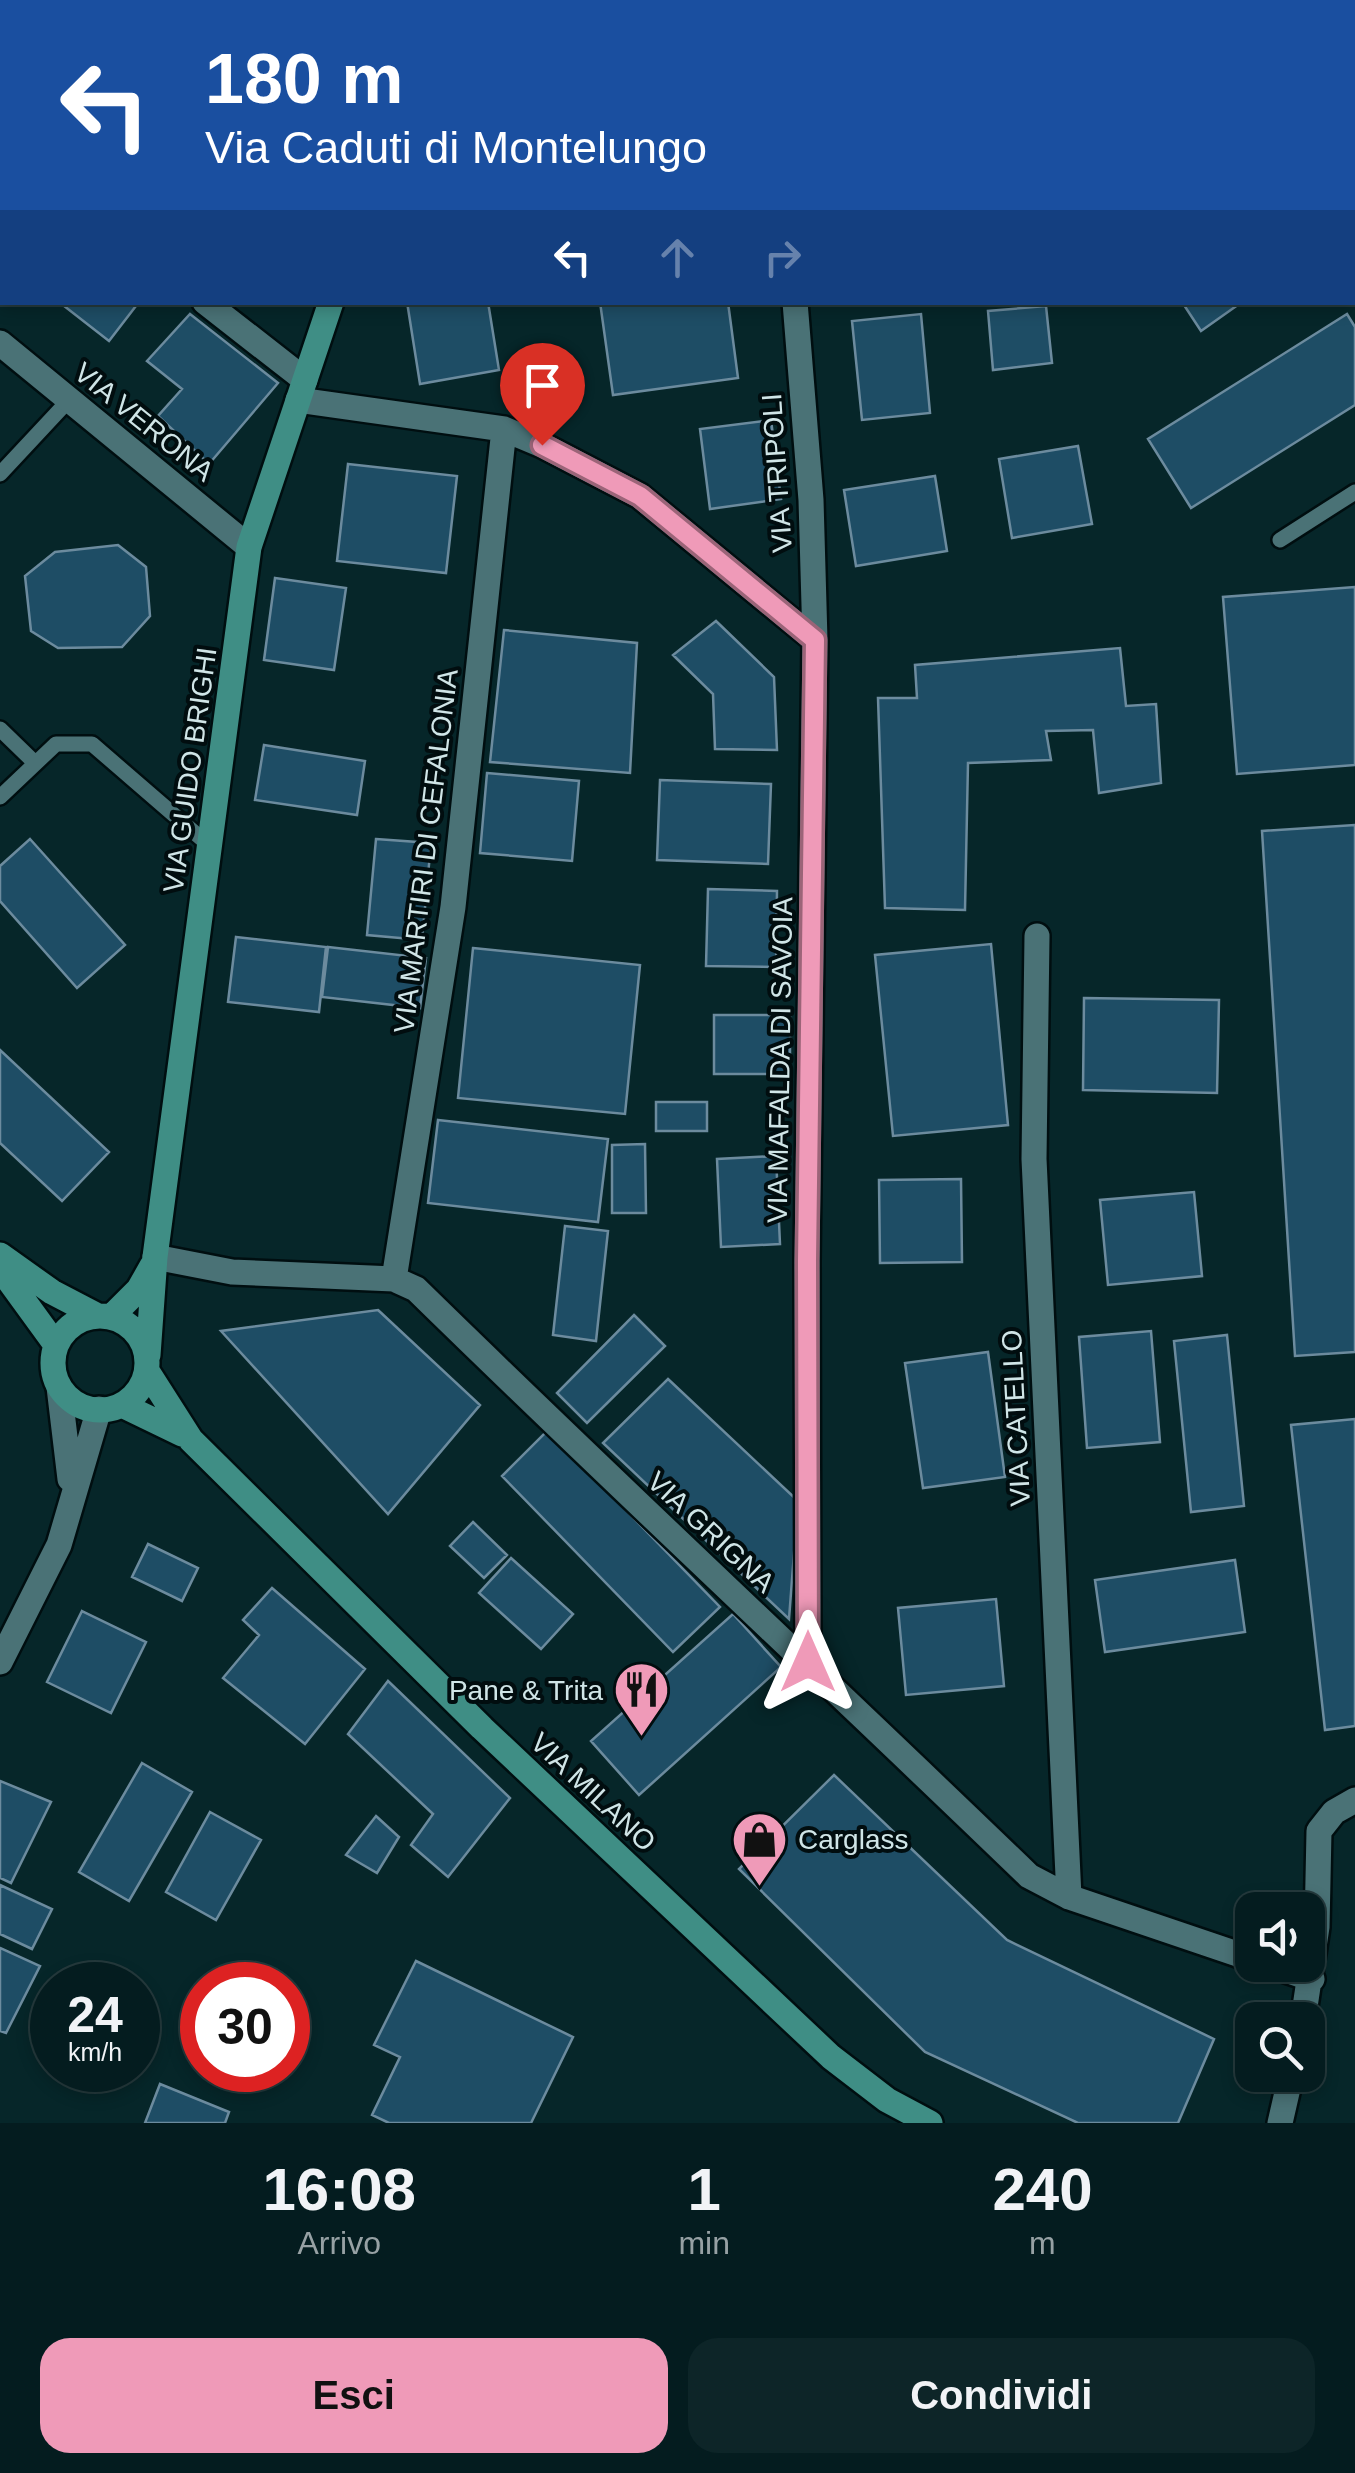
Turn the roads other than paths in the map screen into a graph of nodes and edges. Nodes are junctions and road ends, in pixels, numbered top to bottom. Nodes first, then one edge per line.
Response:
1 (208, 305) edge
2 (330, 305) edge
3 (795, 305) edge
4 (0, 344) edge
5 (302, 390) junction
6 (69, 400) junction
7 (504, 429) junction
8 (0, 474) edge
9 (1355, 492) edge
10 (1280, 540) dead end
11 (250, 547) junction
12 (815, 640) junction
13 (0, 730) edge
14 (35, 763) junction
15 (0, 797) edge
16 (210, 846) junction
17 (1037, 936) dead end
18 (0, 1255) edge
19 (156, 1257) junction
20 (0, 1268) edge
21 (394, 1279) junction
22 (104, 1316) junction
23 (56, 1345) junction
24 (147, 1363) junction
25 (59, 1388) junction
26 (110, 1407) junction
27 (191, 1440) junction
28 (71, 1508) junction
29 (0, 1662) edge
30 (808, 1662) junction
31 (1355, 1800) edge
32 (1316, 1892) edge
33 (1069, 1897) junction
34 (1235, 1953) edge
35 (1287, 2092) edge
36 (930, 2123) edge
37 (1280, 2123) edge

1 - 5 street
2 - 5 main road, VIA GUIDO BRIGHI
3 - 12 street, VIA TRIPOLI
4 - 6 street, VIA VERONA
5 - 7 street
5 - 11 main road, VIA GUIDO BRIGHI
6 - 8 lane
6 - 11 street, VIA VERONA
7 - 12 street
7 - 21 street, VIA MARTIRI DI CEFALONIA
9 - 10 lane
11 - 16 main road, VIA GUIDO BRIGHI
12 - 30 street, VIA MAFALDA DI SAVOIA
13 - 14 lane
14 - 15 lane
14 - 16 lane
16 - 19 main road, VIA GUIDO BRIGHI
17 - 33 street, VIA CATELLO
18 - 22 main road
19 - 21 street
19 - 22 main road, VIA GUIDO BRIGHI
19 - 24 main road, VIA GUIDO BRIGHI
20 - 23 main road
21 - 30 street, VIA GRIGNA
22 - 23 main road
22 - 24 main road
23 - 25 main road
24 - 26 main road
24 - 27 main road, VIA MILANO
25 - 26 main road
25 - 28 street
26 - 27 main road, VIA MILANO
26 - 28 street
27 - 36 main road, VIA MILANO
28 - 29 street
30 - 33 street, VIA GRIGNA
31 - 32 street
33 - 34 street, VIA GRIGNA
35 - 37 street

